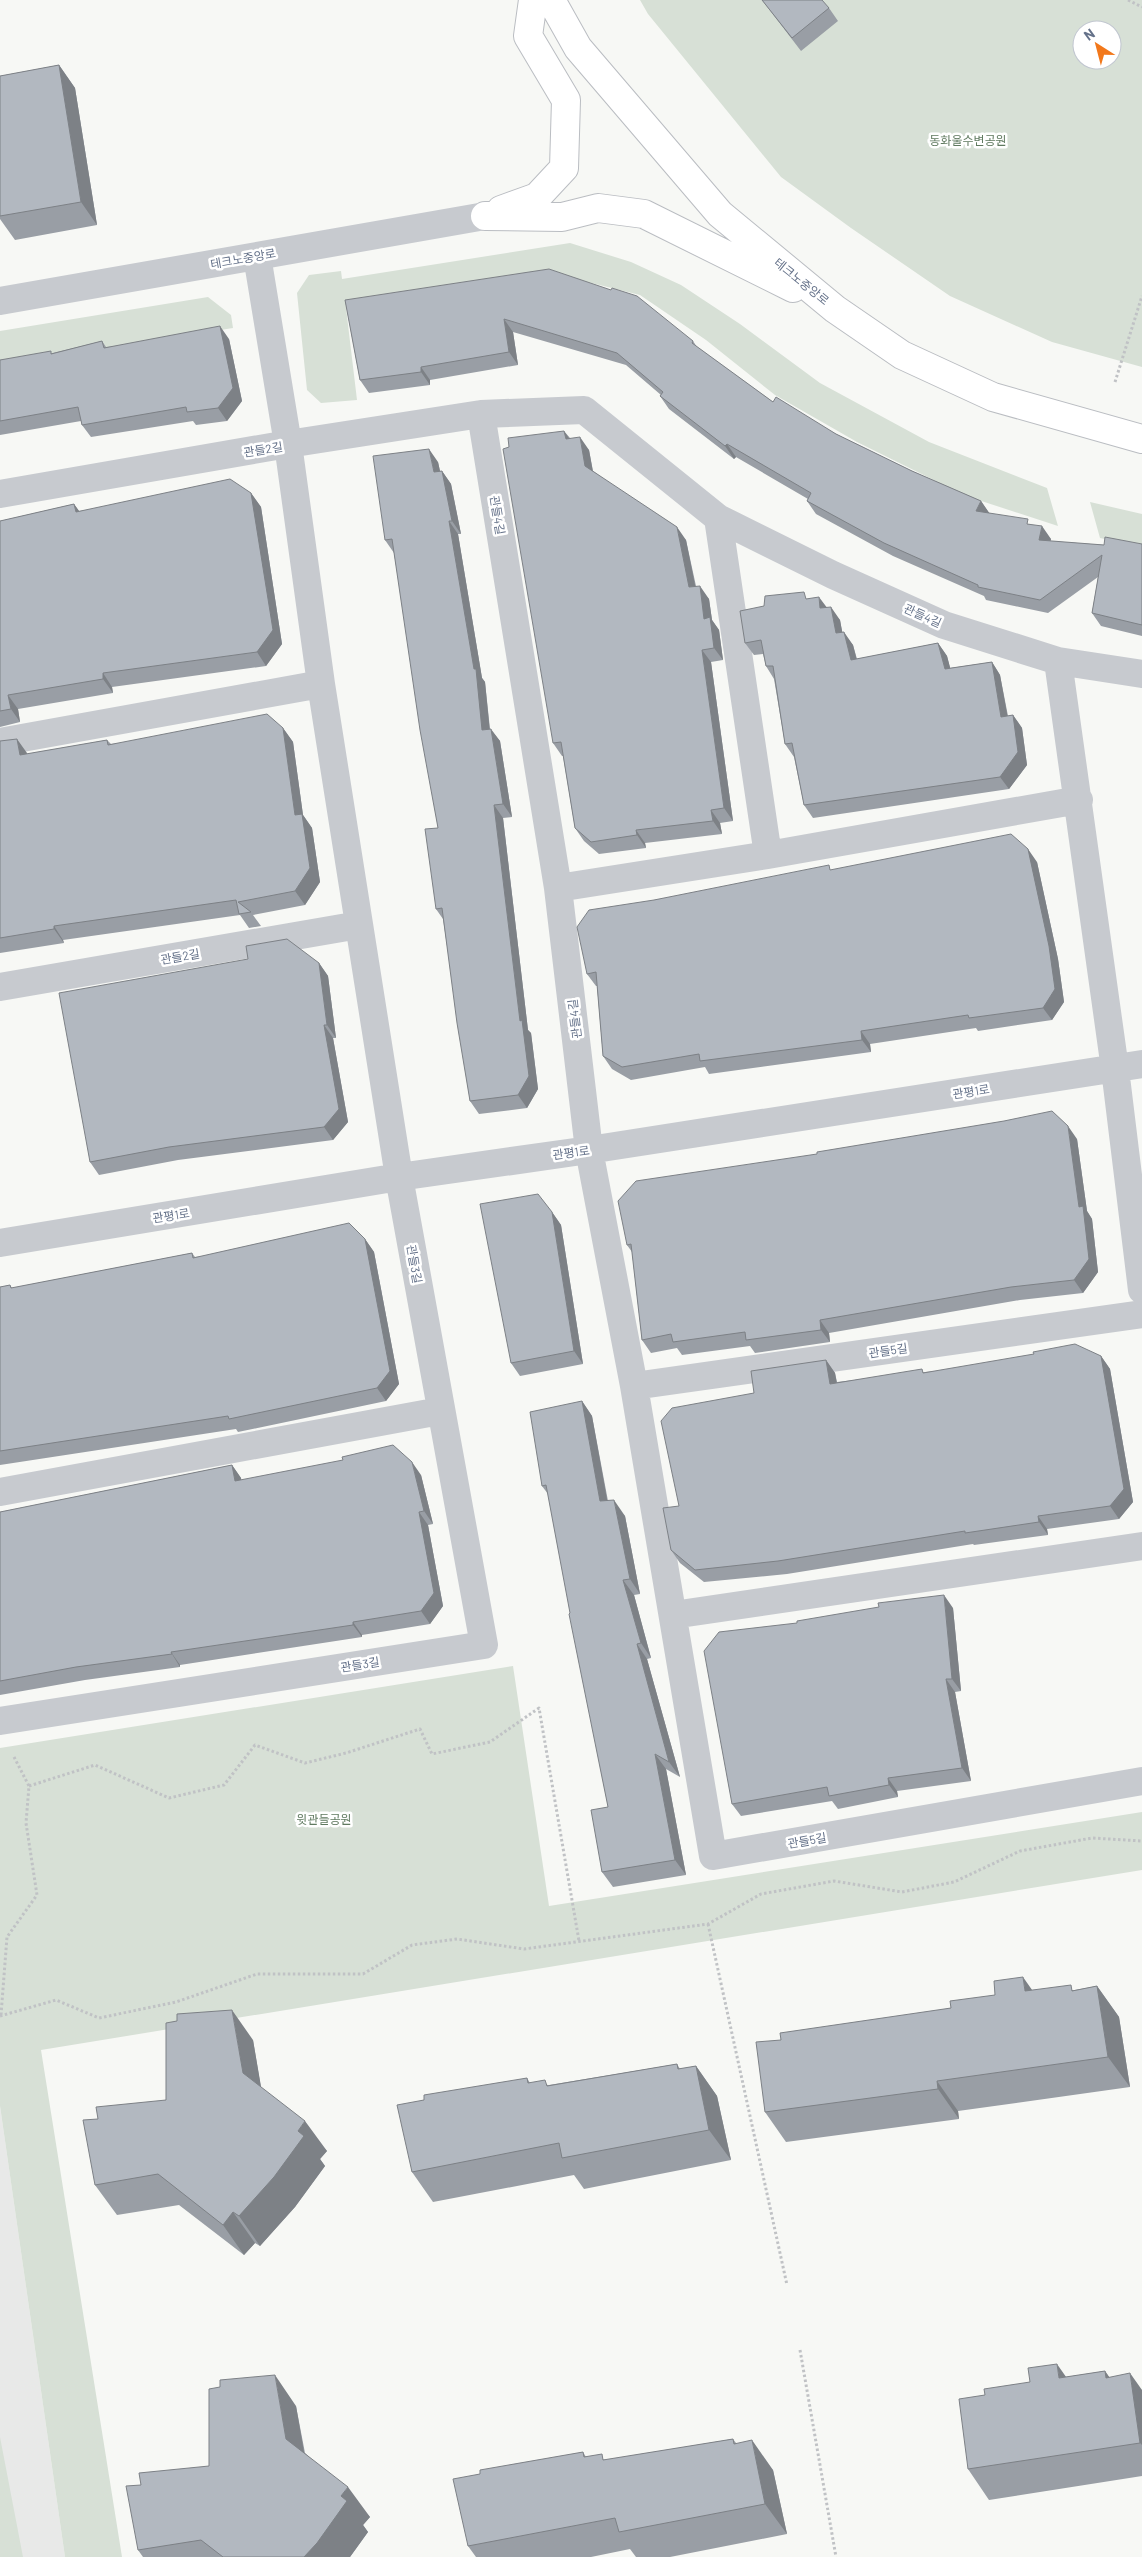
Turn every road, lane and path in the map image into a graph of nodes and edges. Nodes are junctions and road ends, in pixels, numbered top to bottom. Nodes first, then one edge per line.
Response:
1 (533, 0) edge
2 (551, 0) edge
3 (1128, 0) edge
4 (1142, 7) edge
5 (485, 216) junction
6 (257, 256) junction
7 (1142, 296) edge
8 (0, 300) edge
9 (836, 309) junction
10 (1115, 382) dead end
11 (481, 414) junction
12 (1142, 439) edge
13 (288, 444) junction
14 (0, 494) edge
15 (718, 518) junction
16 (1058, 661) junction
17 (1142, 674) edge
18 (321, 684) junction
19 (0, 742) edge
20 (1079, 800) junction
21 (768, 855) junction
22 (558, 888) junction
23 (359, 924) junction
24 (0, 987) edge
25 (1142, 1064) edge
26 (1115, 1068) junction
27 (589, 1150) junction
28 (400, 1176) junction
29 (0, 1243) edge
30 (1142, 1290) edge
31 (1142, 1314) edge
32 (634, 1386) junction
33 (440, 1411) junction
34 (0, 1492) edge
35 (1142, 1546) edge
36 (673, 1615) junction
37 (0, 1721) edge
38 (14, 1757) dead end
39 (1142, 1781) edge
40 (29, 1786) junction
41 (1142, 1841) edge
42 (708, 1924) junction
43 (579, 1941) junction
44 (1, 2016) edge
45 (787, 2285) dead end
46 (800, 2350) dead end
47 (836, 2557) edge

1 - 5 main road
2 - 9 main road, 테크노중앙로
3 - 4 path
5 - 6 street, 테크노중앙로
5 - 9 main road
6 - 8 street, 테크노중앙로
6 - 13 street
7 - 10 path
9 - 12 main road, 테크노중앙로
11 - 13 street
11 - 15 street, 관들4길
11 - 22 street, 관들4길
13 - 14 street, 관들2길
13 - 18 street, 관들2길
15 - 16 street, 관들4길
15 - 21 street
16 - 17 street, 관들4길
16 - 20 street
18 - 19 street
18 - 23 street, 관들2길
20 - 21 street
20 - 26 street
21 - 22 street
22 - 27 street, 관들4길
23 - 24 street, 관들2길
23 - 28 street, 관들2길
25 - 26 street, 관평1로
26 - 27 street, 관평1로
26 - 30 street
27 - 28 street, 관평1로
27 - 32 street, 관들5길
28 - 29 street, 관평1로
28 - 33 street, 관들3길
31 - 32 street, 관들5길
32 - 36 street, 관들5길
33 - 34 street
33 - 37 street, 관들3길
35 - 36 street
36 - 39 street, 관들5길
38 - 40 path
40 - 43 path
40 - 44 path
41 - 42 path
42 - 43 path
42 - 45 path
43 - 44 path
46 - 47 path

